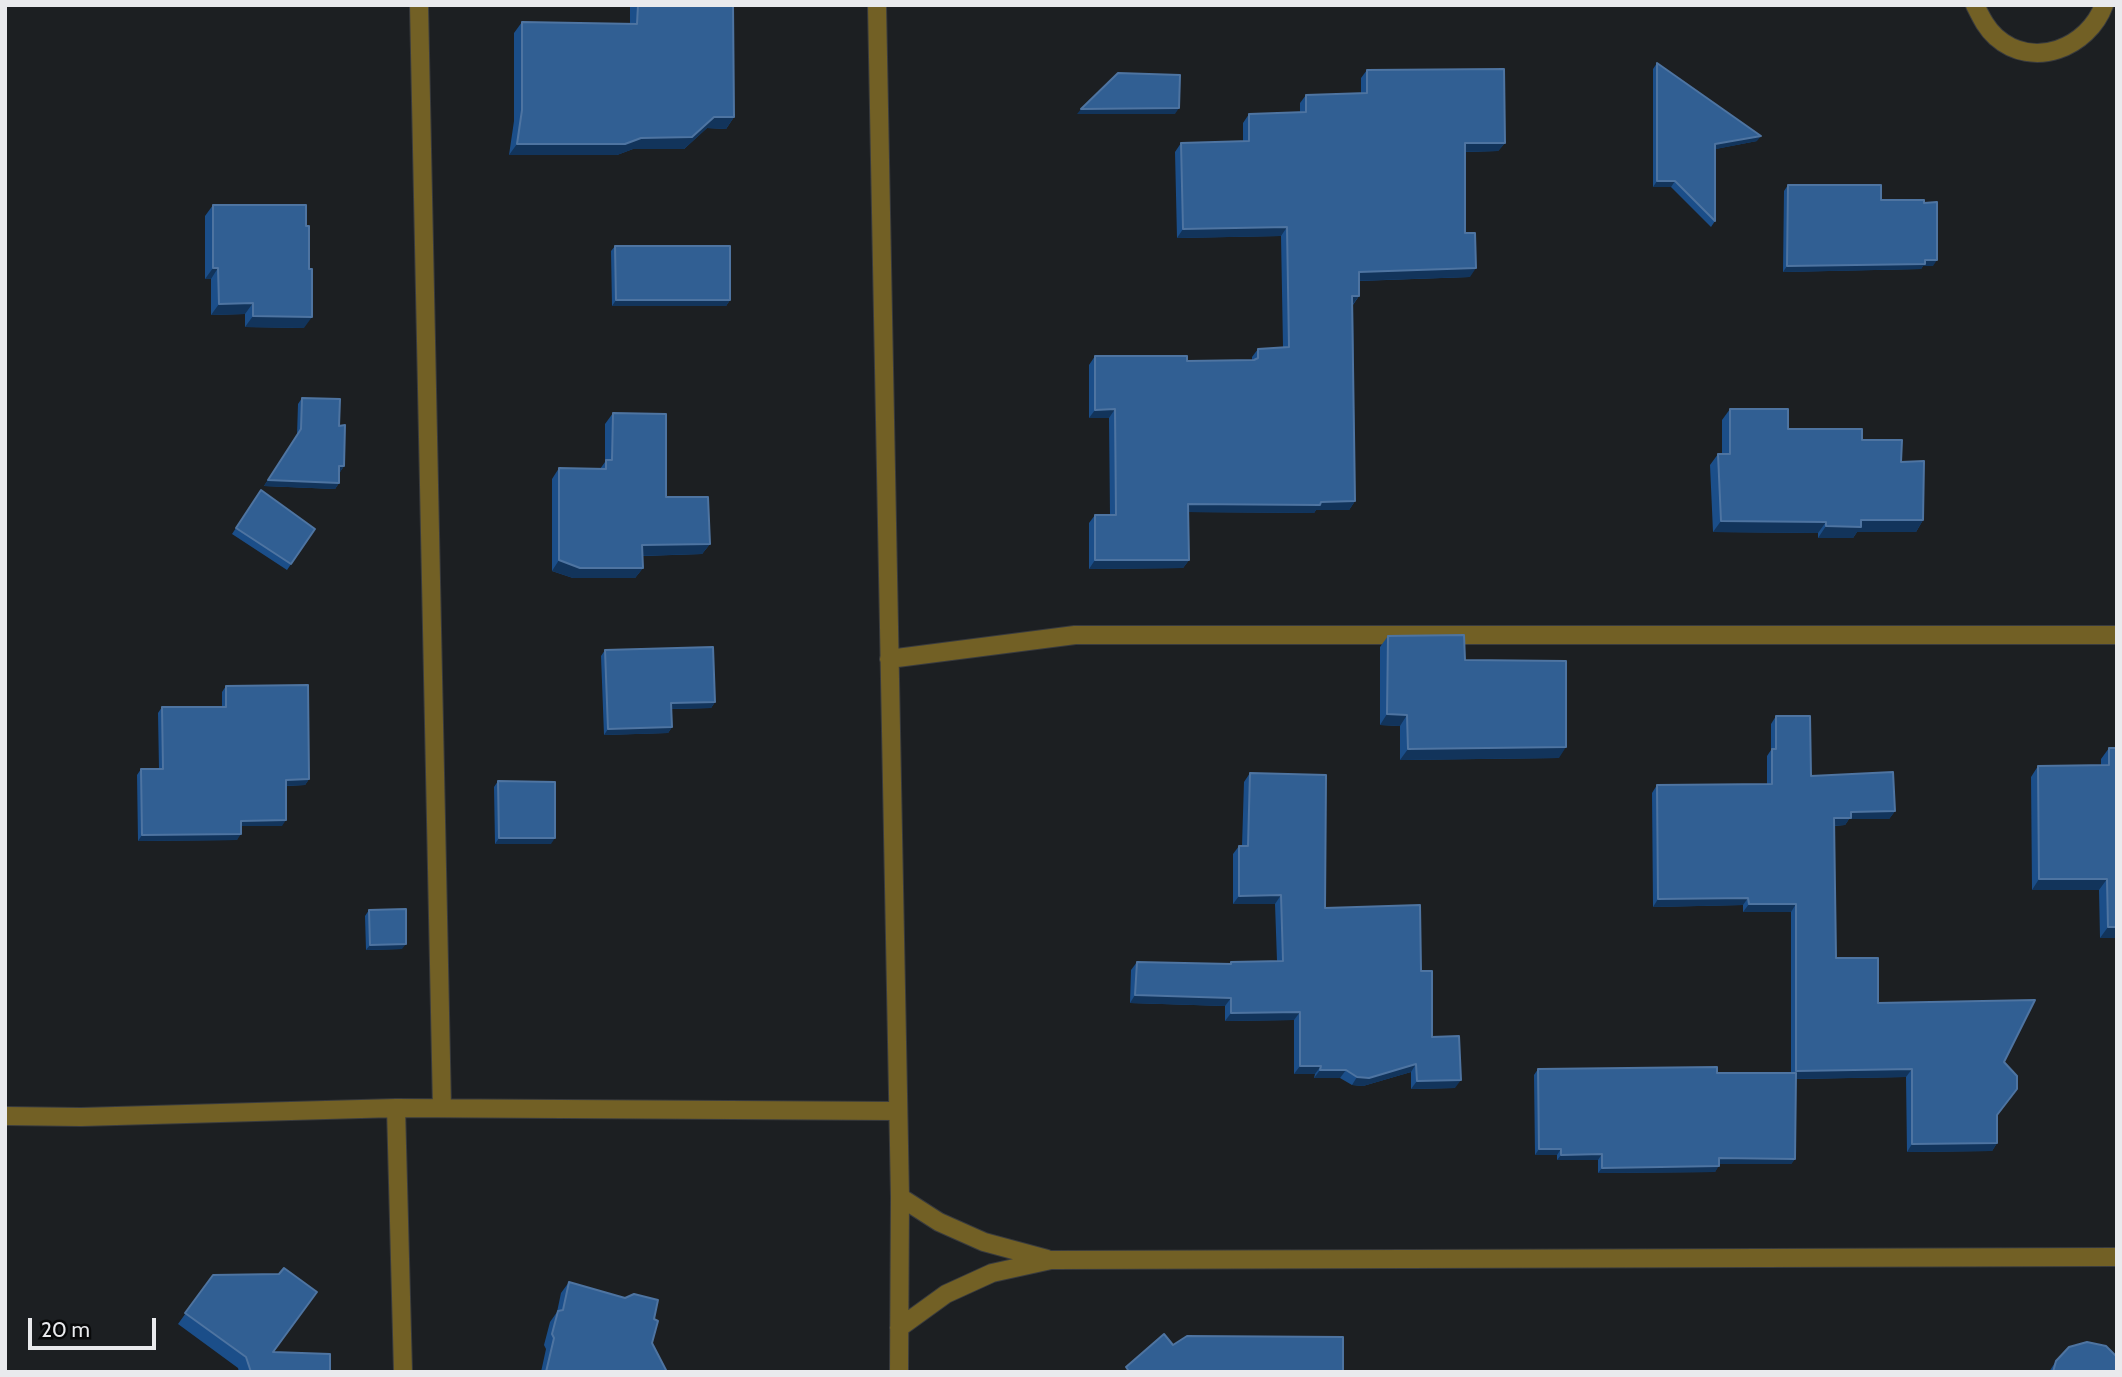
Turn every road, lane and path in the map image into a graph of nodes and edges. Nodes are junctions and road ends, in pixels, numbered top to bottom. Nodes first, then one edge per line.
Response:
1 (419, 5) edge
2 (877, 5) edge
3 (1975, 5) edge
4 (2104, 5) edge
5 (2117, 635) edge
6 (889, 659) junction
7 (396, 1108) junction
8 (442, 1108) junction
9 (896, 1111) junction
10 (5, 1116) edge
11 (900, 1197) junction
12 (2117, 1257) edge
13 (1051, 1260) junction
14 (899, 1328) junction
15 (403, 1372) edge
16 (900, 1372) edge

1 - 8 street
2 - 6 street
3 - 4 street
5 - 6 street
6 - 9 street
7 - 8 street
7 - 10 street
7 - 15 street
8 - 9 street
9 - 11 street
11 - 13 street
11 - 14 street
12 - 13 street
13 - 14 street
14 - 16 street

